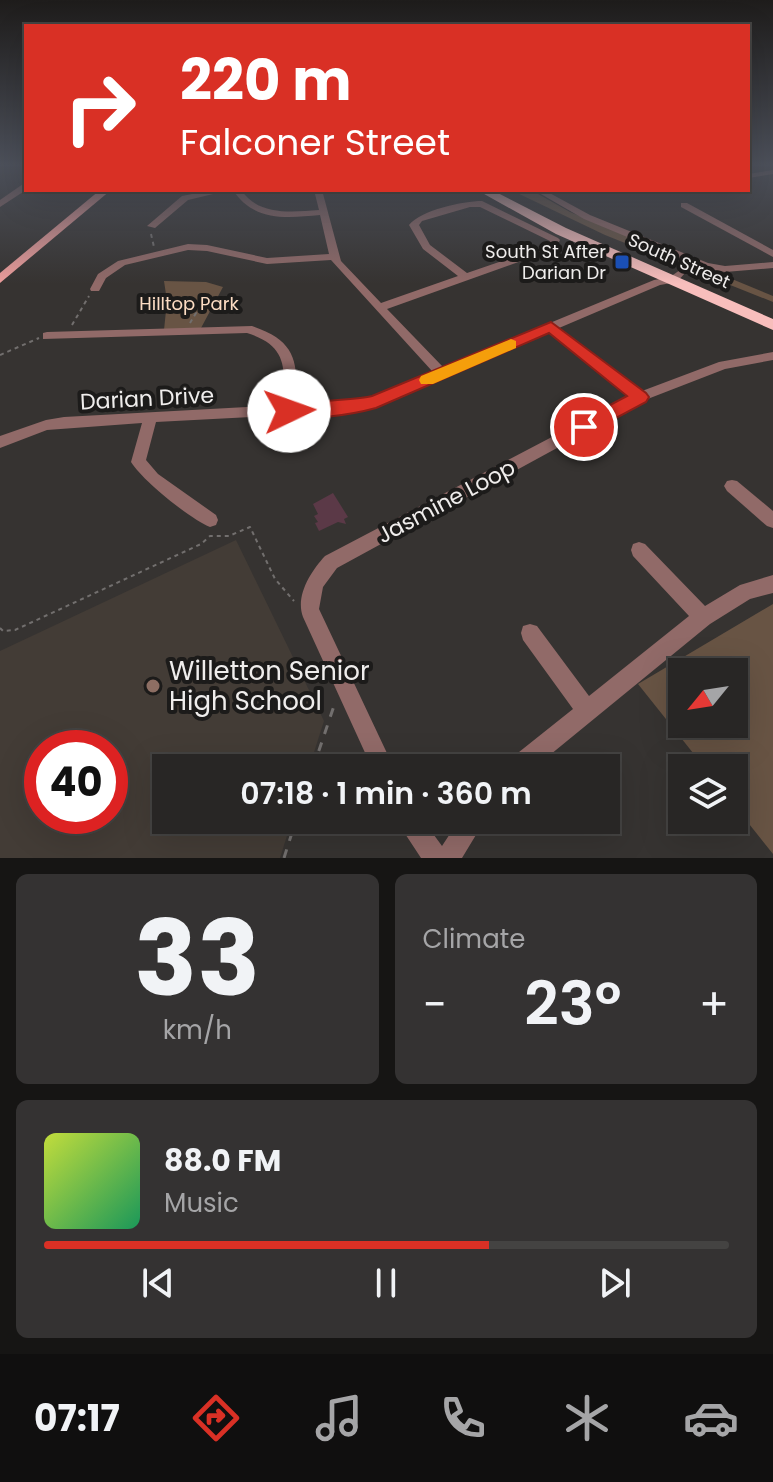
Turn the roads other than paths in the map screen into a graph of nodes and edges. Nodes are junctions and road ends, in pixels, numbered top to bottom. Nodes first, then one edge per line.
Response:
1 (82, 204) edge
2 (89, 204) edge
3 (178, 204) edge
4 (250, 204) edge
5 (321, 204) edge
6 (473, 204) edge
7 (479, 204) edge
8 (508, 204) edge
9 (528, 204) edge
10 (566, 204) edge
11 (684, 205) dead end
12 (323, 212) junction
13 (152, 226) road end
14 (773, 254) edge
15 (333, 257) junction
16 (773, 265) edge
17 (0, 271) edge
18 (669, 276) junction
19 (466, 277) junction
20 (0, 279) edge
21 (95, 289) road end
22 (379, 308) junction
23 (773, 313) edge
24 (773, 325) edge
25 (551, 327) junction
26 (47, 336) road end
27 (773, 356) edge
28 (442, 374) junction
29 (640, 397) junction
30 (289, 411) junction
31 (150, 418) junction
32 (0, 442) edge
33 (732, 486) dead end
34 (210, 520) dead end
35 (773, 521) edge
36 (639, 550) dead end
37 (773, 584) edge
38 (703, 617) junction
39 (530, 633) dead end
40 (588, 712) junction
41 (376, 754) edge
42 (535, 754) edge
43 (418, 834) edge
44 (464, 834) edge
45 (436, 858) edge
46 (448, 858) edge

1 - 17 main road
2 - 20 main road
3 - 13 street
4 - 12 street
5 - 12 street
6 - 19 street
7 - 19 street
8 - 18 highway, South Street
9 - 18 highway, South Street
10 - 16 street
11 - 14 street
12 - 15 street
15 - 21 street
15 - 22 street
18 - 23 highway, South Street
18 - 24 highway, South Street
18 - 25 street, Darian Drive
19 - 22 street
22 - 28 street
25 - 28 street, Darian Drive
25 - 29 street
26 - 30 street
27 - 29 street, Jasmine Loop
28 - 30 street, Darian Drive
29 - 41 street, Jasmine Loop
30 - 31 street, Darian Drive
31 - 32 street, Darian Drive
31 - 34 street
33 - 35 street
36 - 38 street
37 - 38 street
38 - 40 street
39 - 40 street
40 - 42 street
43 - 45 street
44 - 46 street

